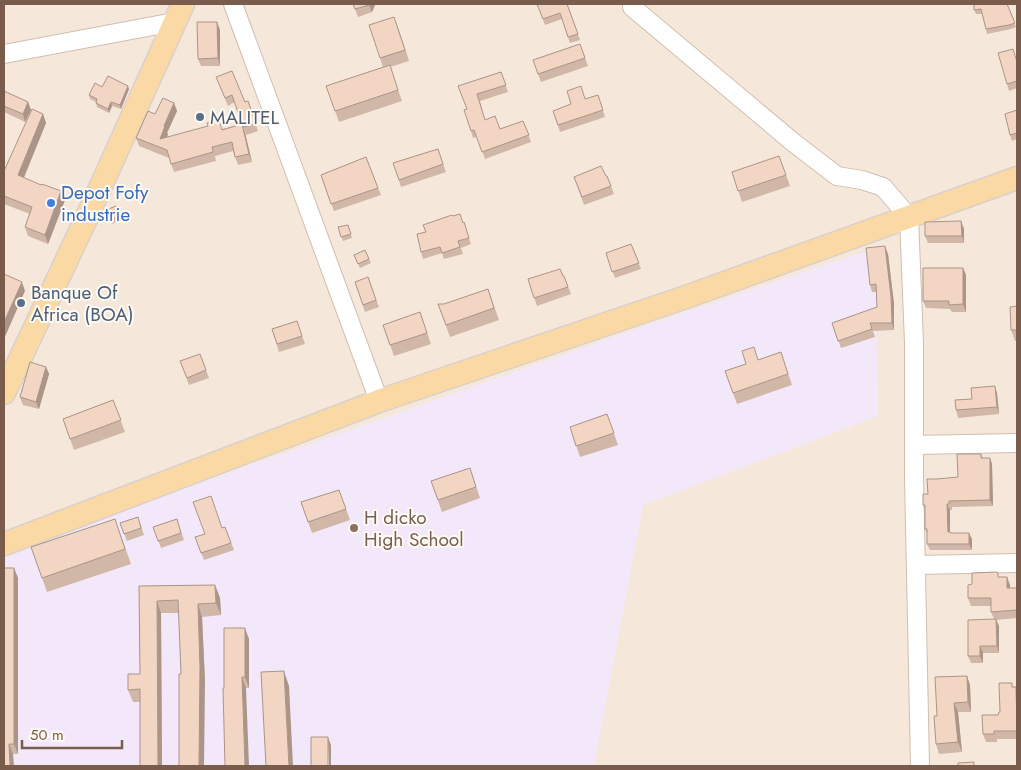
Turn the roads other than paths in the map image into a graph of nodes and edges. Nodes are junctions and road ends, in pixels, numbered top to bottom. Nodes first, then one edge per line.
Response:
1 (233, 4) edge
2 (632, 7) dead end
3 (179, 13) edge
4 (4, 54) edge
5 (1017, 178) edge
6 (909, 217) junction
7 (4, 393) edge
8 (379, 401) junction
9 (1017, 443) edge
10 (914, 445) junction
11 (4, 544) edge
12 (1017, 563) edge
13 (916, 565) junction
14 (920, 766) edge

1 - 8 street
2 - 6 street
3 - 4 street
3 - 7 main road
5 - 6 main road
6 - 8 main road
6 - 10 street
8 - 11 main road
9 - 10 street
10 - 13 street
12 - 13 street
13 - 14 street

